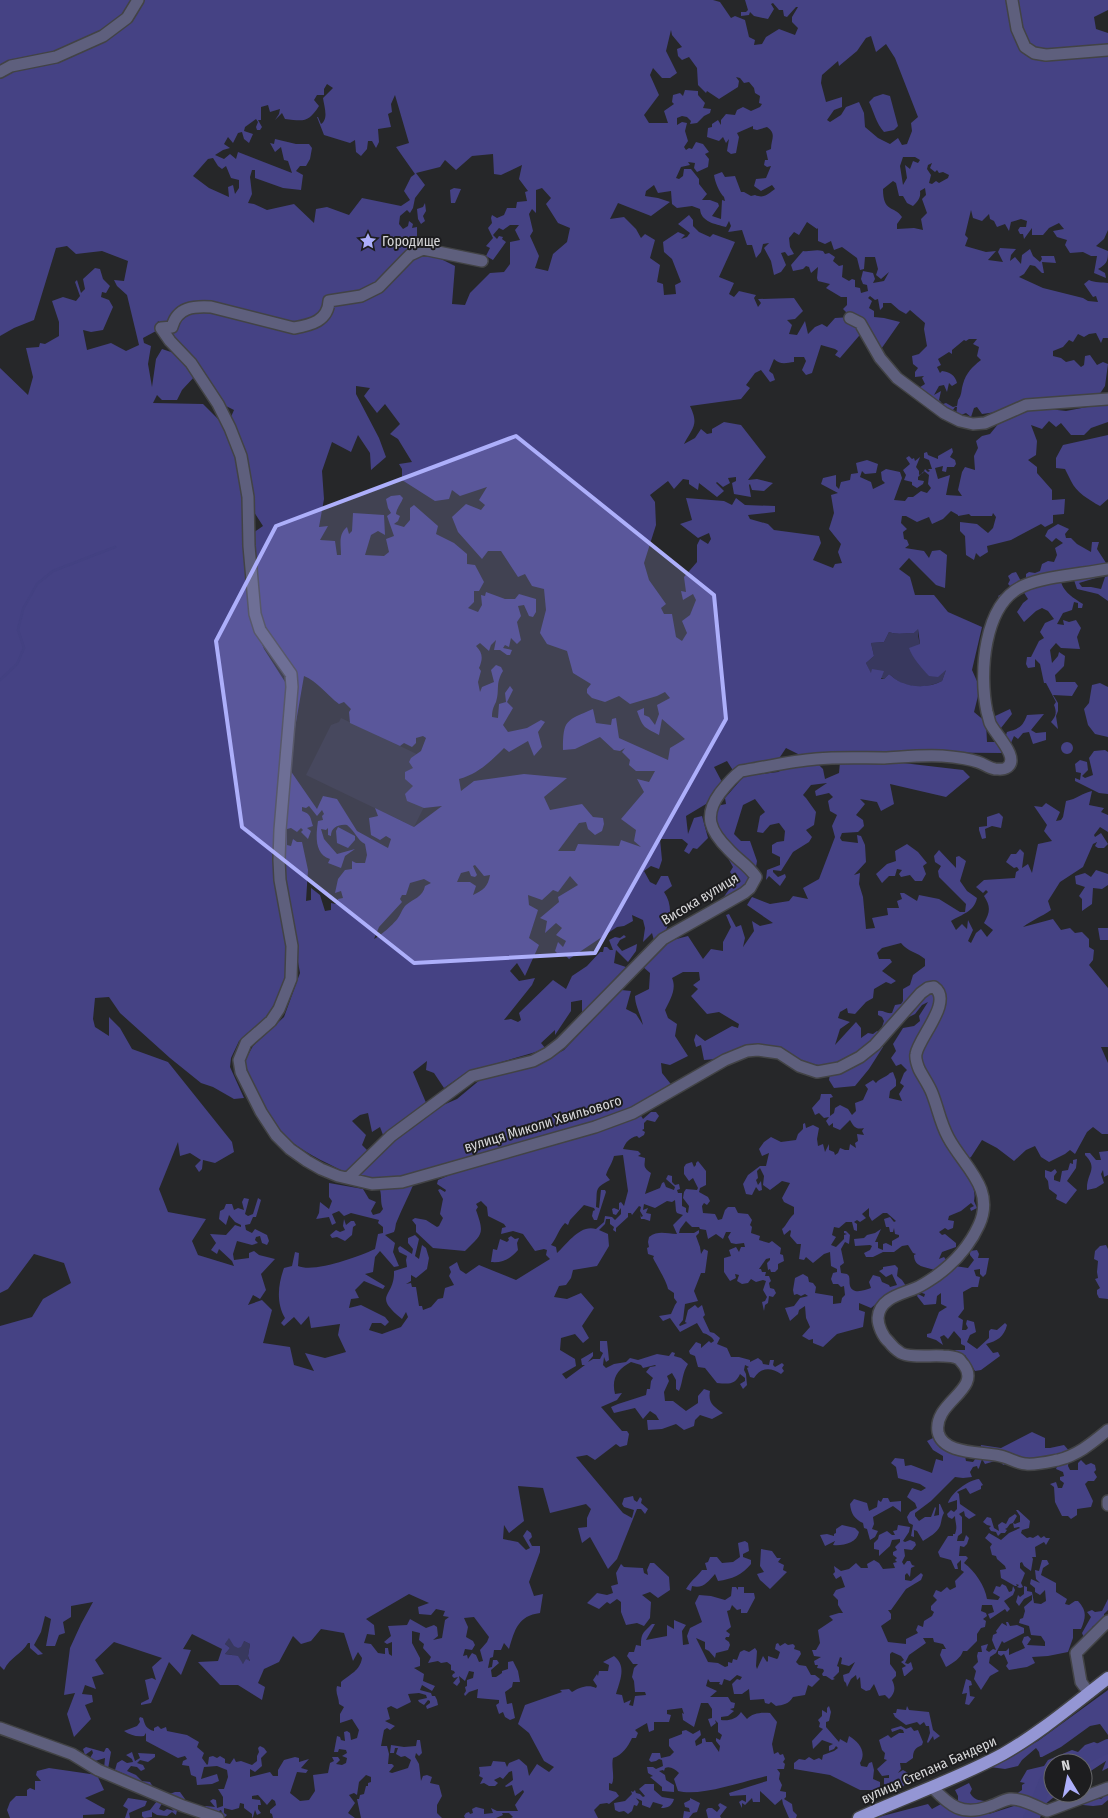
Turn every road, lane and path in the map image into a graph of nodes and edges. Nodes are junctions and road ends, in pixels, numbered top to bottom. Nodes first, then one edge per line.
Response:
1 (138, 0) edge
2 (1012, 0) edge
3 (1108, 50) edge
4 (0, 72) edge
5 (482, 261) dead end
6 (850, 318) dead end
7 (1108, 399) edge
8 (1108, 570) edge
9 (348, 1178) junction
10 (1108, 1430) edge
11 (1108, 1501) edge
12 (1108, 1505) edge
13 (1108, 1621) edge
14 (1108, 1678) edge
15 (1089, 1692) junction
16 (0, 1728) edge
17 (933, 1788) junction
18 (1108, 1788) edge
19 (1046, 1814) edge
20 (218, 1818) edge
21 (859, 1818) edge

1 - 4 street
2 - 3 street
5 - 9 street
6 - 7 street
8 - 9 street, Висока вулиця
9 - 10 street, вулиця Миколи Хвильового
11 - 12 street
13 - 15 street
14 - 15 main road, вулиця Степана Бандери
15 - 17 main road, вулиця Степана Бандери
16 - 20 street
17 - 19 street
17 - 21 main road, вулиця Степана Бандери
18 - 19 street

